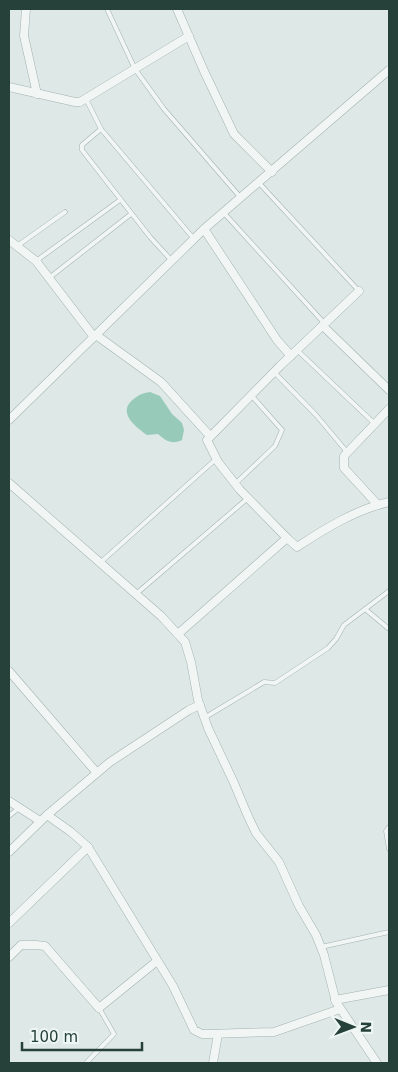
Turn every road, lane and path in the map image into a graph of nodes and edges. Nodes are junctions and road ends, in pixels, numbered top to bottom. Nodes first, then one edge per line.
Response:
1 (26, 9) edge
2 (107, 9) edge
3 (177, 9) edge
4 (189, 36) junction
5 (135, 68) junction
6 (389, 70) edge
7 (9, 87) edge
8 (37, 94) junction
9 (86, 99) junction
10 (101, 129) junction
11 (272, 172) junction
12 (259, 183) junction
13 (241, 198) junction
14 (120, 200) junction
15 (65, 212) dead end
16 (224, 212) junction
17 (131, 214) junction
18 (204, 229) junction
19 (194, 239) junction
20 (9, 240) edge
21 (16, 246) junction
22 (36, 261) junction
23 (172, 261) junction
24 (49, 278) junction
25 (359, 292) joint
26 (324, 325) junction
27 (95, 336) junction
28 (294, 353) junction
29 (274, 372) junction
30 (389, 390) edge
31 (251, 395) junction
32 (389, 409) edge
33 (9, 420) edge
34 (374, 424) junction
35 (210, 436) junction
36 (347, 453) junction
37 (216, 459) junction
38 (9, 483) edge
39 (235, 484) junction
40 (248, 498) junction
41 (389, 502) edge
42 (378, 505) junction
43 (287, 538) junction
44 (100, 563) junction
45 (389, 591) edge
46 (136, 595) junction
47 (365, 609) junction
48 (389, 628) edge
49 (178, 634) junction
50 (9, 670) edge
51 (200, 705) junction
52 (204, 718) junction
53 (97, 773) junction
54 (9, 801) edge
55 (19, 808) junction
56 (47, 815) junction
57 (9, 816) edge
58 (40, 821) junction
59 (389, 827) edge
60 (88, 847) junction
61 (389, 849) edge
62 (9, 852) edge
63 (9, 923) edge
64 (389, 932) edge
65 (321, 947) junction
66 (9, 957) edge
67 (157, 961) junction
68 (389, 990) edge
69 (335, 1000) junction
70 (99, 1008) junction
71 (340, 1009) junction
72 (218, 1034) junction
73 (86, 1063) edge
74 (213, 1063) edge
75 (377, 1063) edge

1 - 8 street
2 - 5 lane
3 - 4 street
4 - 5 street
4 - 11 street
5 - 9 street
5 - 13 lane
6 - 11 street
7 - 8 street
8 - 9 street
9 - 10 lane
10 - 14 lane
10 - 19 lane
11 - 12 street
12 - 13 street
12 - 25 lane
13 - 16 street
14 - 17 lane
14 - 22 lane
15 - 21 lane
16 - 18 street
16 - 26 lane
17 - 23 lane
17 - 24 lane
18 - 19 street
18 - 28 street
19 - 23 street
20 - 21 street
21 - 22 street
22 - 24 street
23 - 27 street
24 - 27 street
25 - 26 street
26 - 28 street
26 - 30 street
27 - 33 street
27 - 35 street
28 - 29 street
28 - 34 lane
29 - 31 street
29 - 36 lane
31 - 35 street
31 - 39 lane
32 - 34 street
34 - 36 street
35 - 37 street
36 - 42 street
37 - 39 street
37 - 44 lane
38 - 44 street
39 - 40 street
40 - 43 street
40 - 46 lane
41 - 42 street
42 - 43 street
43 - 49 street
44 - 46 street
45 - 47 lane
46 - 49 street
47 - 48 lane
47 - 52 lane
49 - 51 street
50 - 53 street
51 - 52 street
51 - 53 street
52 - 65 street
53 - 56 street
54 - 55 street
55 - 57 lane
55 - 58 street
56 - 58 street
56 - 60 street
58 - 62 street
59 - 61 lane
60 - 63 street
60 - 67 street
64 - 65 lane
65 - 69 street
66 - 70 street
67 - 70 street
67 - 72 street
68 - 69 street
69 - 71 street
70 - 73 lane
71 - 72 street
71 - 75 street
72 - 74 street

